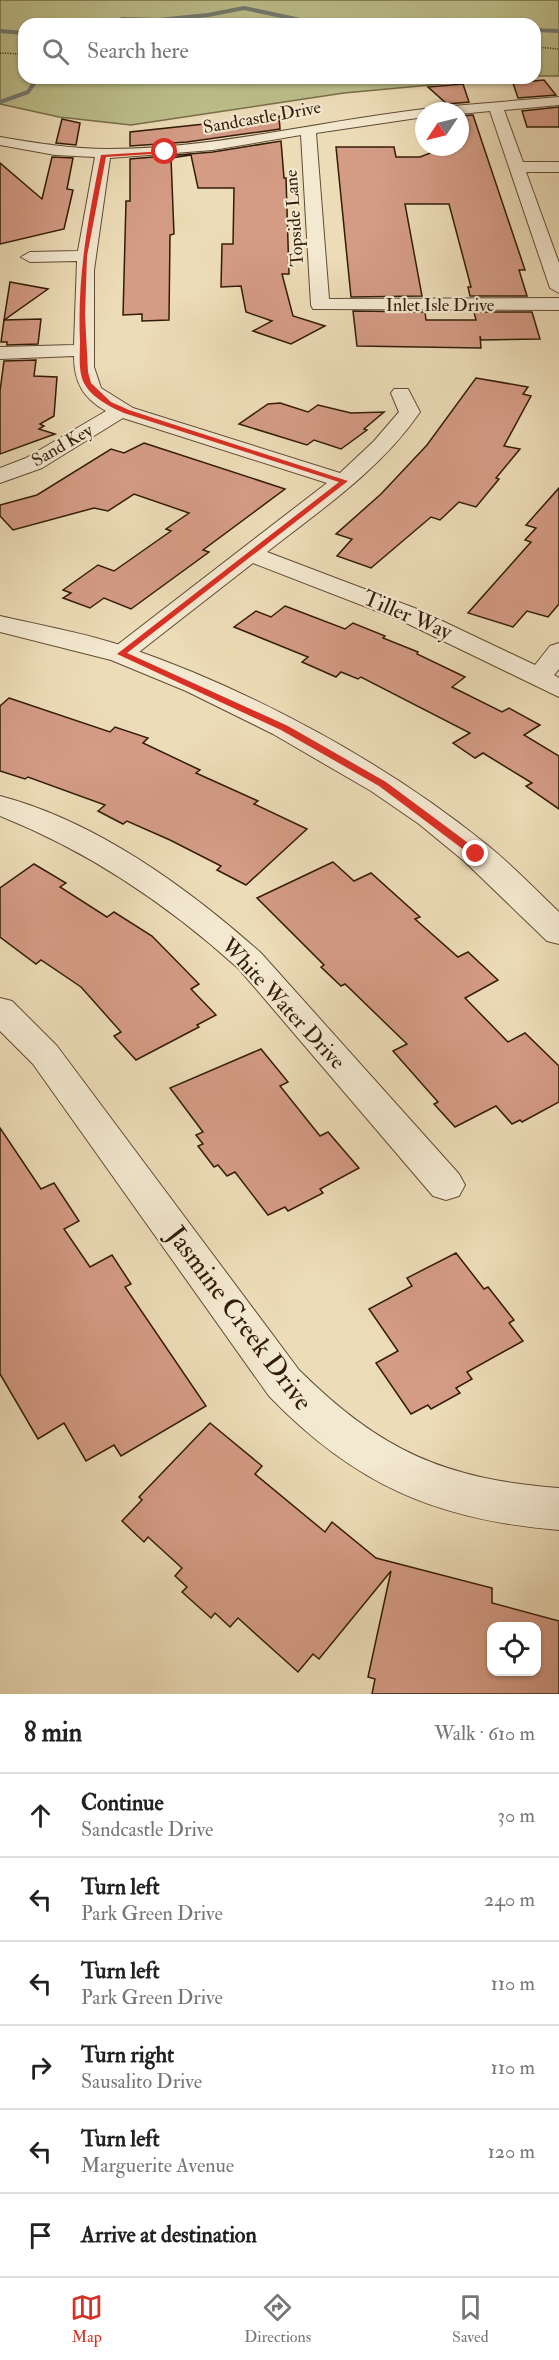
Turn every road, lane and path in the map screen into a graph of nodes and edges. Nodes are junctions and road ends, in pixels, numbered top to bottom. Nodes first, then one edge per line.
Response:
1 (541, 48) edge
2 (559, 50) edge
3 (0, 53) edge
4 (18, 54) edge
5 (559, 101) edge
6 (495, 106) junction
7 (469, 108) edge
8 (415, 114) edge
9 (308, 129) junction
10 (0, 141) edge
11 (104, 155) junction
12 (517, 167) junction
13 (559, 167) edge
14 (84, 256) junction
15 (30, 257) dead end
16 (559, 288) edge
17 (559, 304) edge
18 (320, 305) joint
19 (83, 350) junction
20 (0, 353) edge
21 (401, 393) dead end
22 (122, 410) junction
23 (0, 476) edge
24 (344, 481) junction
25 (251, 554) junction
26 (0, 624) edge
27 (559, 651) edge
28 (121, 654) junction
29 (549, 683) edge
30 (6, 815) edge
31 (559, 932) edge
32 (0, 1011) edge
33 (446, 1185) dead end
34 (559, 1509) edge

1 - 2 path
3 - 4 path
5 - 6 street
6 - 7 street
6 - 12 street
8 - 9 street, Sandcastle Drive
9 - 11 street, Sandcastle Drive
9 - 18 street, Topside Lane
10 - 11 street, Sandcastle Drive
11 - 14 street
12 - 13 street
12 - 16 street
14 - 15 street
14 - 19 street
17 - 18 street, Inlet Isle Drive
19 - 20 street
19 - 22 street
21 - 24 street
22 - 23 street, Sand Key
22 - 24 street
24 - 25 street
25 - 28 street
25 - 29 street, Tiller Way
26 - 28 street
27 - 29 street
28 - 31 street
30 - 33 street, White Water Drive
32 - 34 street, Jasmine Creek Drive

